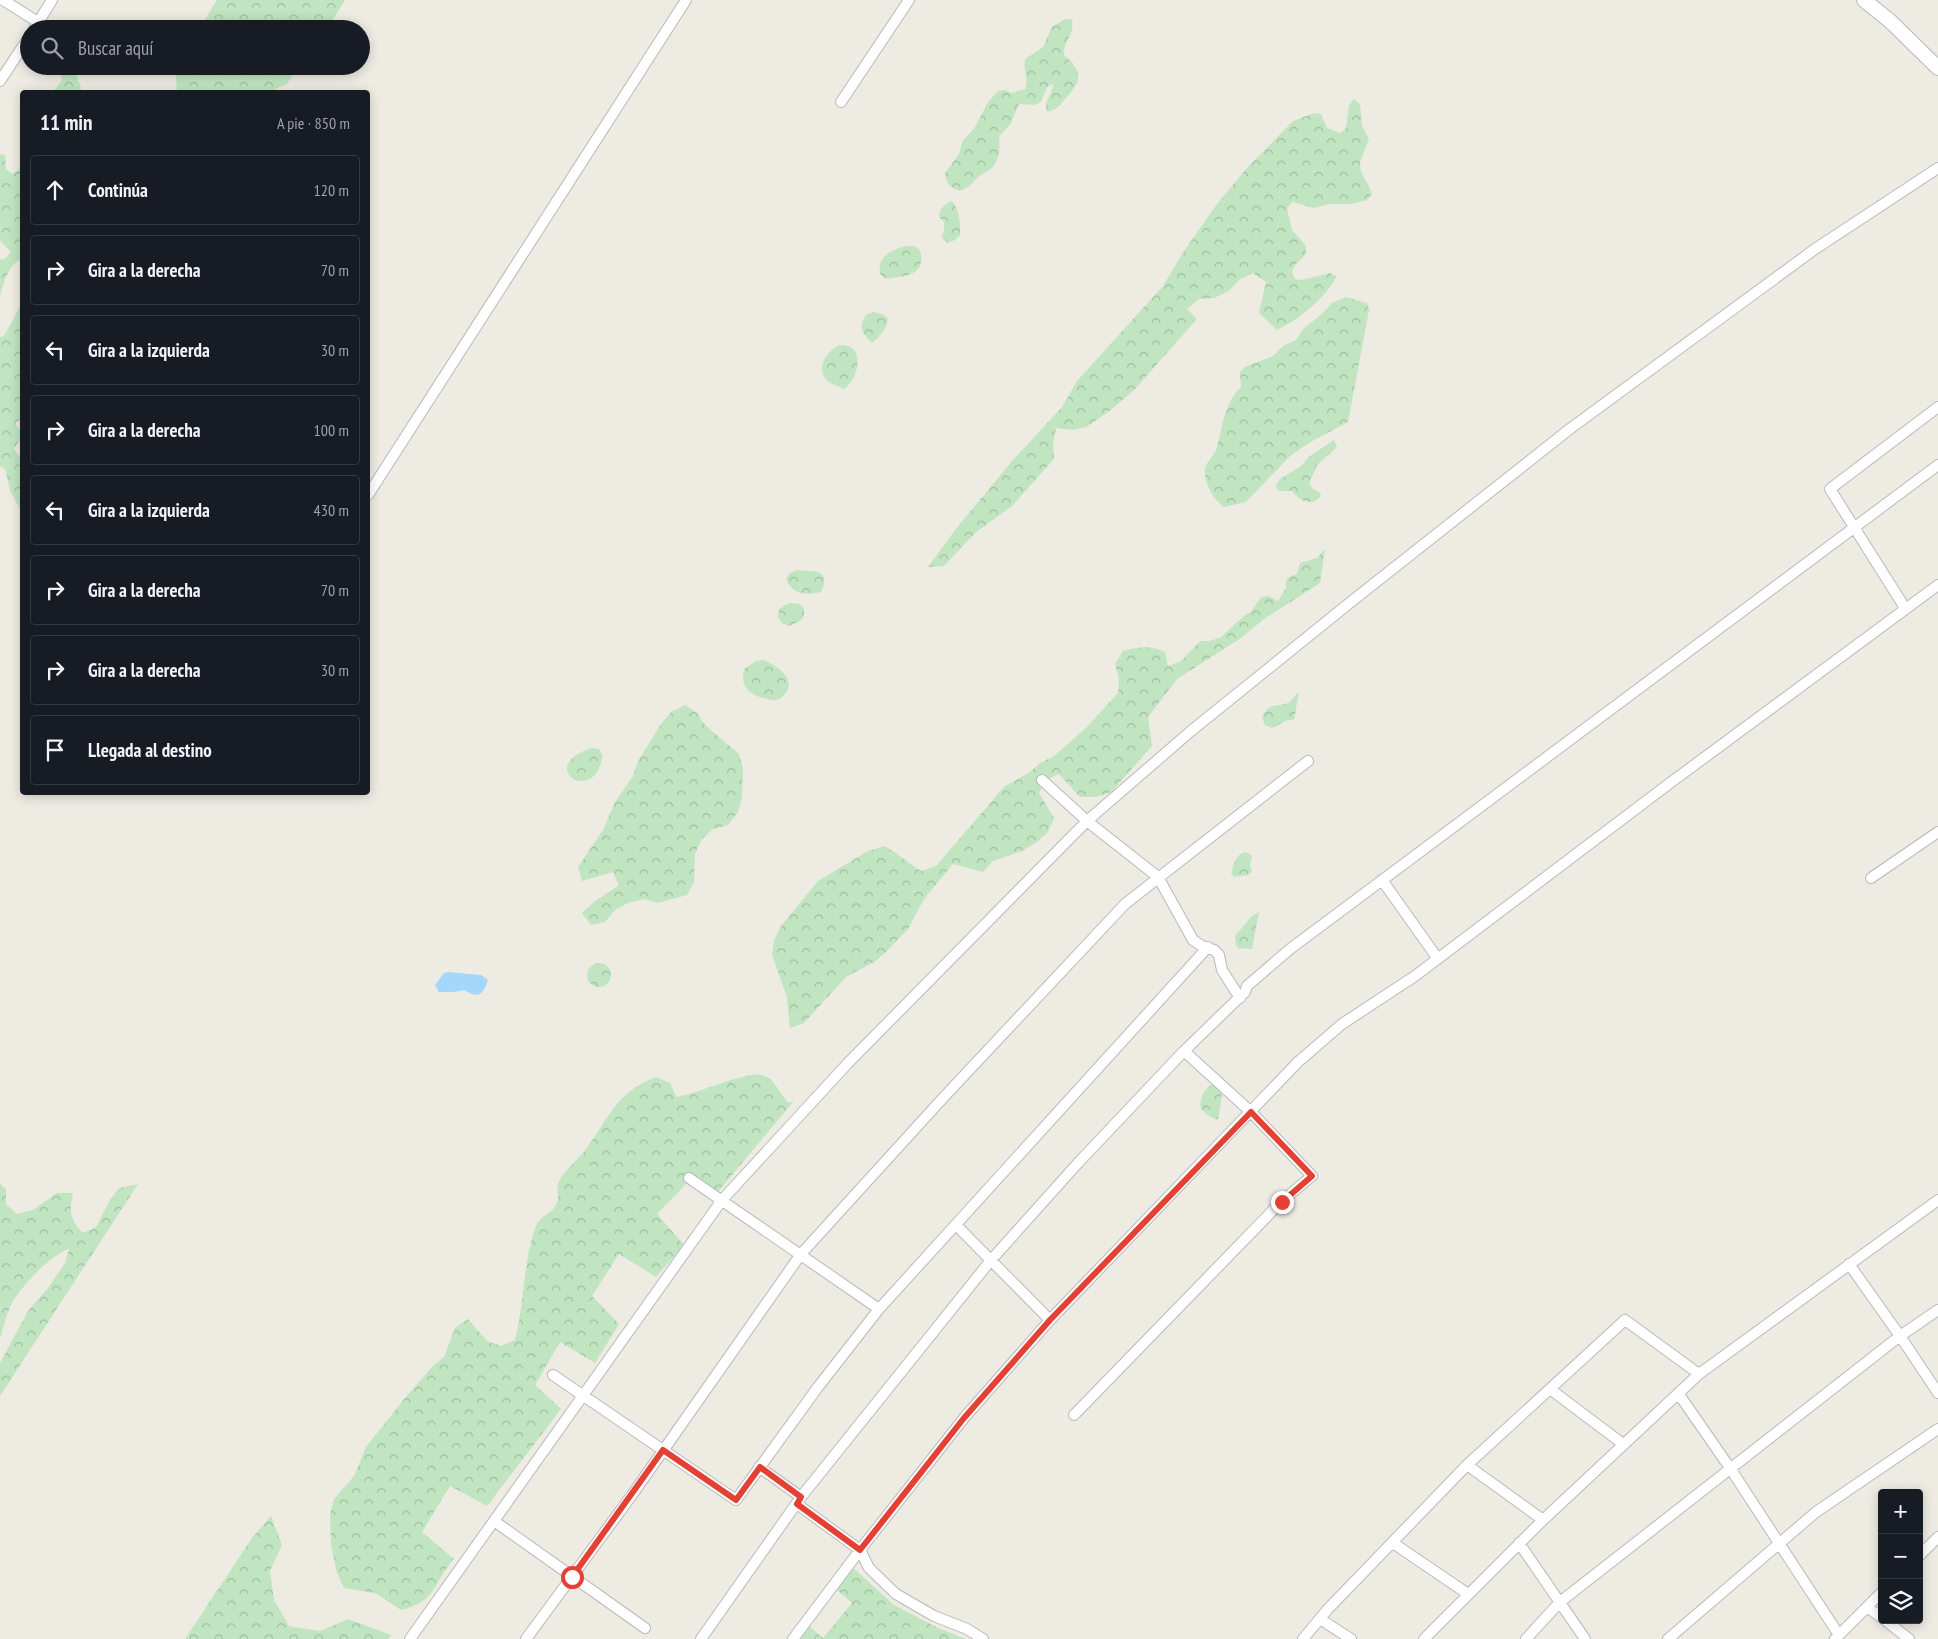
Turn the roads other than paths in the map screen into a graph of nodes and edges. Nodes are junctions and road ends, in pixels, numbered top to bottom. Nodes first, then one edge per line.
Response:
1 (3, 0) edge
2 (52, 0) edge
3 (686, 0) edge
4 (909, 0) edge
5 (1864, 0) edge
6 (28, 20) edge
7 (40, 20) edge
8 (20, 50) edge
9 (1938, 68) edge
10 (0, 81) edge
11 (841, 102) dead end
12 (1938, 168) edge
13 (1938, 407) edge
14 (1938, 465) edge
15 (1938, 473) edge
16 (370, 492) edge
17 (1856, 530) junction
18 (1938, 585) edge
19 (1905, 608) junction
20 (1308, 761) dead end
21 (1042, 780) dead end
22 (1087, 821) junction
23 (1938, 832) edge
24 (1158, 877) junction
25 (1871, 878) dead end
26 (1384, 883) junction
27 (1208, 947) junction
28 (1438, 959) junction
29 (1242, 995) junction
30 (1184, 1051) junction
31 (1251, 1112) junction
32 (689, 1178) dead end
33 (722, 1200) junction
34 (1938, 1200) edge
35 (956, 1225) junction
36 (801, 1254) junction
37 (991, 1260) junction
38 (1849, 1264) junction
39 (879, 1309) junction
40 (1938, 1310) edge
41 (1050, 1320) junction
42 (1900, 1336) junction
43 (1699, 1374) junction
44 (553, 1375) dead end
45 (1550, 1388) junction
46 (1678, 1393) junction
47 (1938, 1393) edge
48 (584, 1396) junction
49 (1074, 1415) dead end
50 (1938, 1429) edge
51 (1622, 1444) junction
52 (663, 1450) junction
53 (1467, 1465) junction
54 (760, 1467) junction
55 (1730, 1468) junction
56 (799, 1500) junction
57 (1543, 1520) junction
58 (494, 1522) junction
59 (1938, 1537) edge
60 (1393, 1543) junction
61 (1519, 1543) junction
62 (1780, 1544) junction
63 (860, 1550) junction
64 (1923, 1552) edge
65 (572, 1577) junction
66 (1468, 1594) junction
67 (1878, 1596) edge
68 (1560, 1602) junction
69 (1867, 1607) junction
70 (1878, 1615) edge
71 (1320, 1619) junction
72 (1890, 1624) edge
73 (644, 1628) dead end
74 (1837, 1637) edge
75 (410, 1639) edge
76 (526, 1639) edge
77 (701, 1639) edge
78 (794, 1639) edge
79 (983, 1639) edge
80 (1304, 1639) edge
81 (1351, 1639) edge
82 (1424, 1639) edge
83 (1526, 1639) edge
84 (1585, 1639) edge
85 (1668, 1639) edge
86 (1910, 1639) edge

1 - 6 street
2 - 7 street
3 - 16 street
4 - 11 street
5 - 9 main road
8 - 10 street
12 - 22 street
13 - 17 street
14 - 17 street
15 - 17 street
17 - 19 street
17 - 26 street
18 - 19 street
19 - 28 street
20 - 24 street
21 - 22 street
22 - 24 street
22 - 33 street
23 - 25 street
24 - 27 street
24 - 36 street
26 - 28 street
26 - 29 street
27 - 29 street
27 - 35 street
28 - 31 street
29 - 30 street
30 - 31 street
30 - 37 street
31 - 41 street
31 - 49 street
32 - 33 street
33 - 36 street
33 - 48 street
34 - 38 street
35 - 37 street
35 - 39 street
36 - 39 street
36 - 52 street
37 - 41 street
37 - 56 street
38 - 42 street
38 - 43 street
39 - 54 street
40 - 42 street
41 - 63 street
42 - 47 street
42 - 55 street
43 - 45 street
43 - 46 street
44 - 48 street
45 - 51 street
45 - 53 street
46 - 51 street
46 - 55 street
48 - 52 street
48 - 58 street
50 - 62 street
51 - 57 street
52 - 54 street
52 - 65 street
53 - 57 street
53 - 60 street
54 - 56 street
55 - 62 street
55 - 68 street
56 - 63 street
56 - 77 street
57 - 61 street
58 - 65 street
58 - 75 street
59 - 64 street
60 - 66 street
60 - 71 street
61 - 66 street
61 - 68 street
62 - 74 street
62 - 85 street
63 - 78 street
63 - 79 street
65 - 73 street
65 - 76 street
66 - 82 street
67 - 69 street
68 - 83 street
68 - 84 street
69 - 70 street
69 - 74 street
71 - 80 street
71 - 81 street
72 - 86 street

